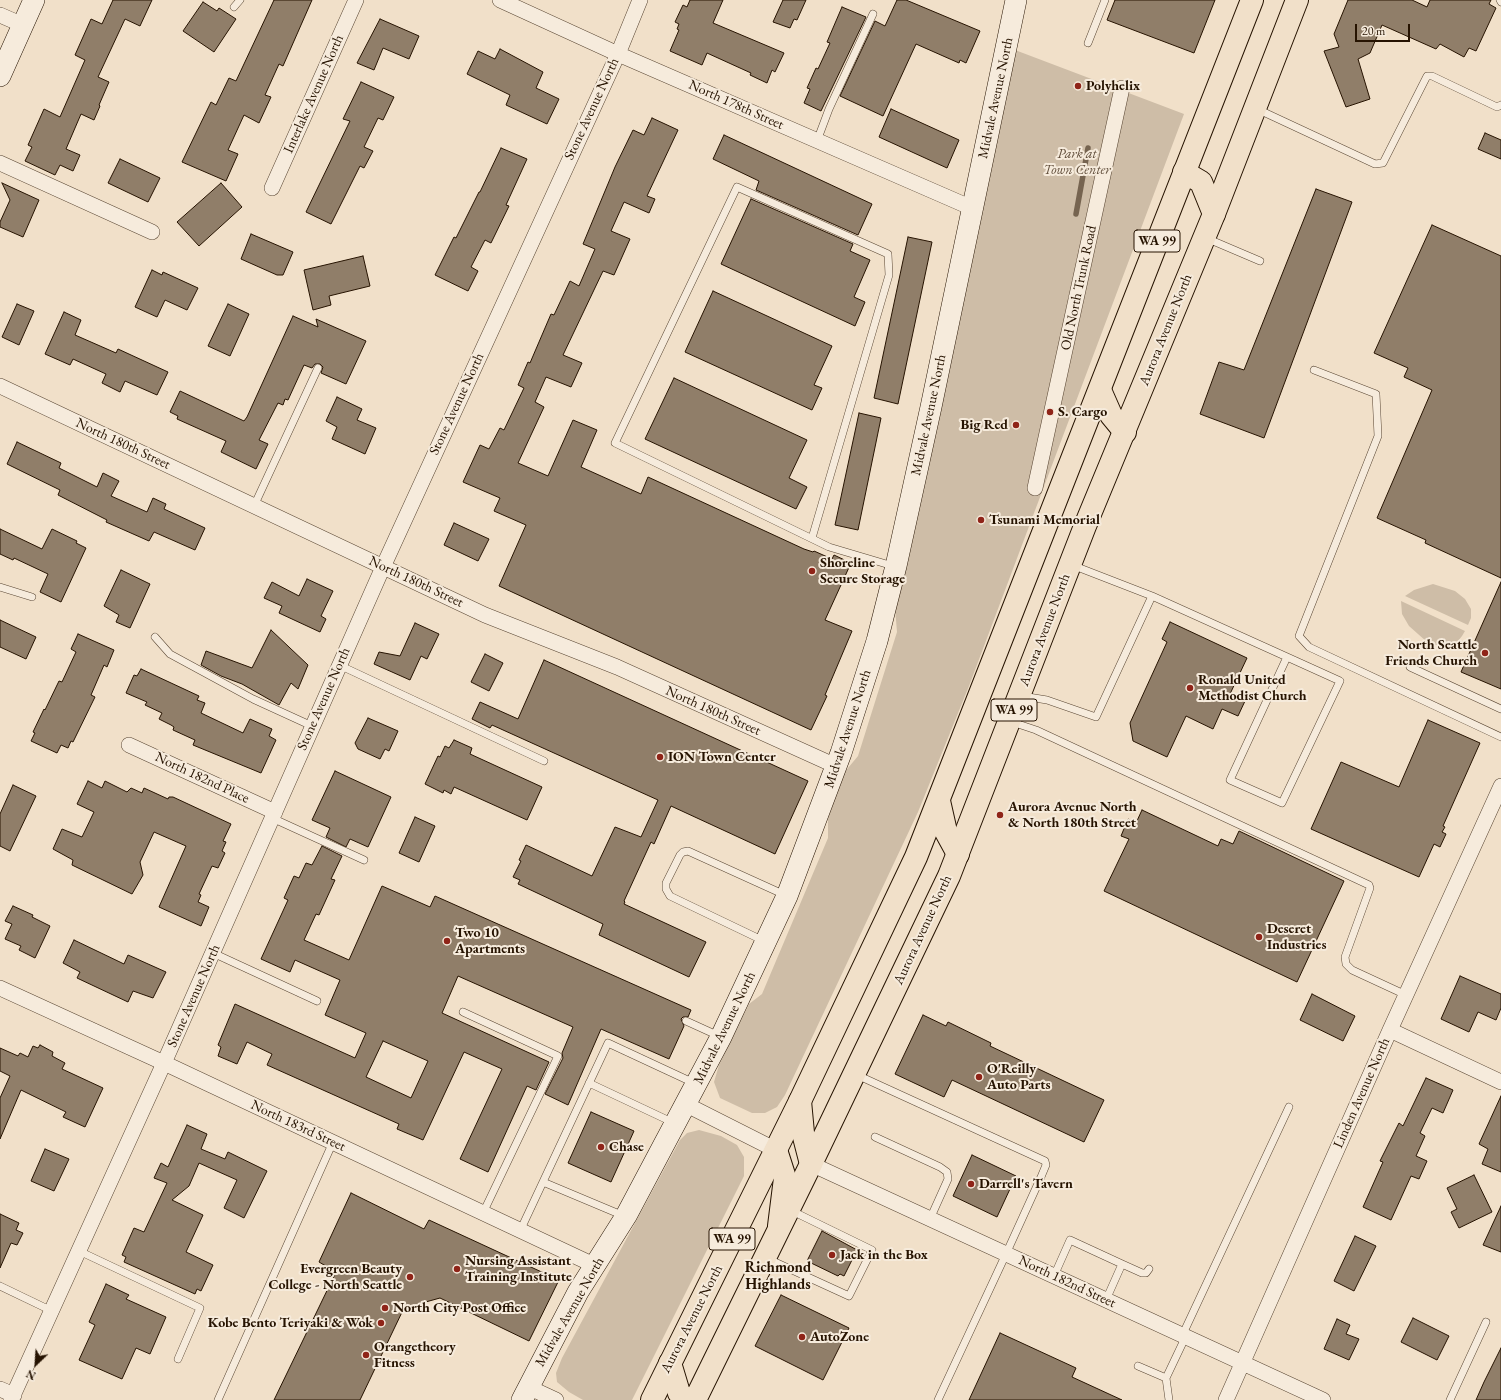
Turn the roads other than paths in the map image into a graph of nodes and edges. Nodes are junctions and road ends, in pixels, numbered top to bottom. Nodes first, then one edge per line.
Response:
1 (34, 0) edge
2 (240, 0) edge
3 (356, 0) edge
4 (500, 0) edge
5 (640, 0) edge
6 (1016, 0) edge
7 (1105, 0) edge
8 (1252, 0) edge
9 (1297, 0) edge
10 (234, 7) dead end
11 (0, 14) edge
12 (873, 14) dead end
13 (23, 26) junction
14 (1088, 43) dead end
15 (618, 54) junction
16 (0, 76) edge
17 (1122, 88) dead end
18 (1501, 105) edge
19 (1255, 108) junction
20 (817, 141) junction
21 (0, 163) edge
22 (1184, 172) junction
23 (272, 188) dead end
24 (972, 208) junction
25 (1214, 214) junction
26 (152, 232) dead end
27 (1204, 237) junction
28 (1260, 261) dead end
29 (318, 368) dead end
30 (1314, 370) dead end
31 (0, 386) edge
32 (1100, 390) junction
33 (1125, 432) junction
34 (1035, 488) dead end
35 (254, 506) junction
36 (812, 538) junction
37 (1070, 564) junction
38 (896, 566) junction
39 (383, 567) junction
40 (0, 587) edge
41 (1152, 596) junction
42 (32, 597) dead end
43 (155, 637) dead end
44 (1287, 657) junction
45 (339, 665) junction
46 (1410, 667) dead end
47 (1019, 696) junction
48 (1501, 709) edge
49 (1010, 721) junction
50 (312, 726) junction
51 (1501, 737) edge
52 (129, 745) dead end
53 (544, 761) dead end
54 (836, 766) junction
55 (1501, 786) edge
56 (939, 801) junction
57 (273, 815) junction
58 (958, 854) junction
59 (364, 860) dead end
60 (787, 896) junction
61 (767, 942) junction
62 (213, 952) junction
63 (0, 988) edge
64 (1406, 995) junction
65 (317, 1001) dead end
66 (463, 1012) dead end
67 (686, 1021) dead end
68 (1390, 1030) junction
69 (721, 1037) junction
70 (164, 1063) junction
71 (854, 1073) junction
72 (1501, 1082) edge
73 (589, 1083) junction
74 (698, 1085) junction
75 (800, 1101) junction
76 (686, 1105) junction
77 (1289, 1107) dead end
78 (676, 1124) junction
79 (875, 1137) dead end
80 (333, 1142) junction
81 (776, 1150) junction
82 (811, 1164) junction
83 (543, 1182) junction
84 (483, 1213) junction
85 (626, 1216) junction
86 (784, 1218) junction
87 (930, 1219) junction
88 (520, 1231) junction
89 (79, 1251) junction
90 (1006, 1254) junction
91 (764, 1257) junction
92 (1122, 1264) junction
93 (596, 1266) junction
94 (1149, 1269) dead end
95 (1054, 1276) junction
96 (0, 1286) edge
97 (1106, 1300) junction
98 (52, 1311) junction
99 (1486, 1322) dead end
100 (1183, 1337) junction
101 (178, 1359) dead end
102 (670, 1363) junction
103 (1242, 1364) junction
104 (1138, 1366) dead end
105 (1166, 1378) junction
106 (525, 1394) edge
107 (8, 1395) edge
108 (218, 1400) edge
109 (556, 1400) edge
110 (652, 1400) edge
111 (687, 1400) edge
112 (695, 1400) edge
113 (938, 1400) edge
114 (1169, 1400) edge
115 (1226, 1400) edge
116 (1323, 1400) edge
117 (1450, 1400) edge

1 - 13 street
2 - 10 lane
3 - 23 street, Interlake Avenue North
4 - 15 street, North 178th Street
5 - 15 street, Stone Avenue North
6 - 24 street, Midvale Avenue North
7 - 14 lane
8 - 22 main road, Aurora Avenue North / WA 99
9 - 19 main road, Aurora Avenue North / WA 99
11 - 13 street
12 - 20 lane
13 - 16 street
15 - 20 street, North 178th Street
15 - 39 street, Stone Avenue North
17 - 34 street, Old North Trunk Road
18 - 19 lane
19 - 25 main road, Aurora Avenue North / WA 99
20 - 24 street, North 178th Street
21 - 26 street
22 - 25 main road
22 - 32 main road, Aurora Avenue North / WA 99
24 - 38 street, Midvale Avenue North
25 - 27 main road, Aurora Avenue North / WA 99
27 - 28 lane
27 - 33 main road, Aurora Avenue North / WA 99
29 - 35 lane
30 - 51 lane
31 - 35 street, North 180th Street
32 - 33 main road
32 - 56 main road, Aurora Avenue North / WA 99
33 - 37 main road, Aurora Avenue North / WA 99
35 - 39 street, North 180th Street
36 - 36 lane
36 - 38 lane
37 - 41 lane
37 - 47 main road, Aurora Avenue North / WA 99
38 - 54 street, Midvale Avenue North
39 - 45 street, Stone Avenue North
39 - 54 street, North 180th Street
40 - 42 lane
41 - 44 lane
41 - 47 lane
43 - 50 lane
44 - 44 lane
45 - 50 street, Stone Avenue North
45 - 53 lane
46 - 48 lane
47 - 49 main road, Aurora Avenue North / WA 99
49 - 58 main road, Aurora Avenue North / WA 99
49 - 64 lane
50 - 57 street, Stone Avenue North
52 - 57 street, North 182nd Place
54 - 60 street, Midvale Avenue North
55 - 64 street, Linden Avenue North
56 - 58 main road
56 - 75 main road, Aurora Avenue North / WA 99
57 - 59 lane
57 - 62 street, Stone Avenue North
58 - 71 main road, Aurora Avenue North / WA 99
60 - 61 street, Midvale Avenue North
60 - 61 lane
61 - 69 street, Midvale Avenue North
62 - 65 lane
62 - 70 street, Stone Avenue North
63 - 70 street, North 183rd Street
64 - 68 street, Linden Avenue North
66 - 84 lane
67 - 69 lane
68 - 72 street
68 - 103 street, Linden Avenue North
69 - 74 street, Midvale Avenue North
70 - 80 street, North 183rd Street
70 - 89 street, Stone Avenue North
71 - 82 main road, Aurora Avenue North / WA 99
71 - 90 lane
73 - 74 lane
73 - 78 lane
73 - 83 lane
74 - 76 street, Midvale Avenue North
75 - 81 main road, Aurora Avenue North / WA 99
75 - 82 main road
76 - 78 street, Midvale Avenue North
76 - 81 street
77 - 100 lane
78 - 85 street, Midvale Avenue North
79 - 87 lane
80 - 84 street, North 183rd Street
80 - 108 lane
81 - 86 main road
81 - 102 main road, Aurora Avenue North / WA 99
82 - 86 main road, Aurora Avenue North / WA 99
82 - 87 street, North 182nd Street
83 - 85 lane
83 - 88 lane
84 - 88 street, North 183rd Street
85 - 93 street, Midvale Avenue North
86 - 91 main road, Aurora Avenue North / WA 99
86 - 91 lane
87 - 90 street, North 182nd Street
88 - 93 street, North 183rd Street
89 - 98 street, Stone Avenue North
89 - 101 lane
90 - 95 street, North 182nd Street
90 - 113 lane
91 - 112 main road, Aurora Avenue North / WA 99
92 - 94 lane
92 - 95 lane
92 - 97 lane
93 - 106 street, Midvale Avenue North
95 - 97 street, North 182nd Street
96 - 98 lane
97 - 100 street, North 182nd Street
98 - 107 street, Stone Avenue North
99 - 117 lane
100 - 103 street, North 182nd Street
100 - 105 lane
102 - 110 main road, Aurora Avenue North / WA 99
102 - 111 main road
103 - 115 street, Linden Avenue North
103 - 116 street, North 182nd Street
104 - 105 lane
105 - 114 lane
106 - 109 street

